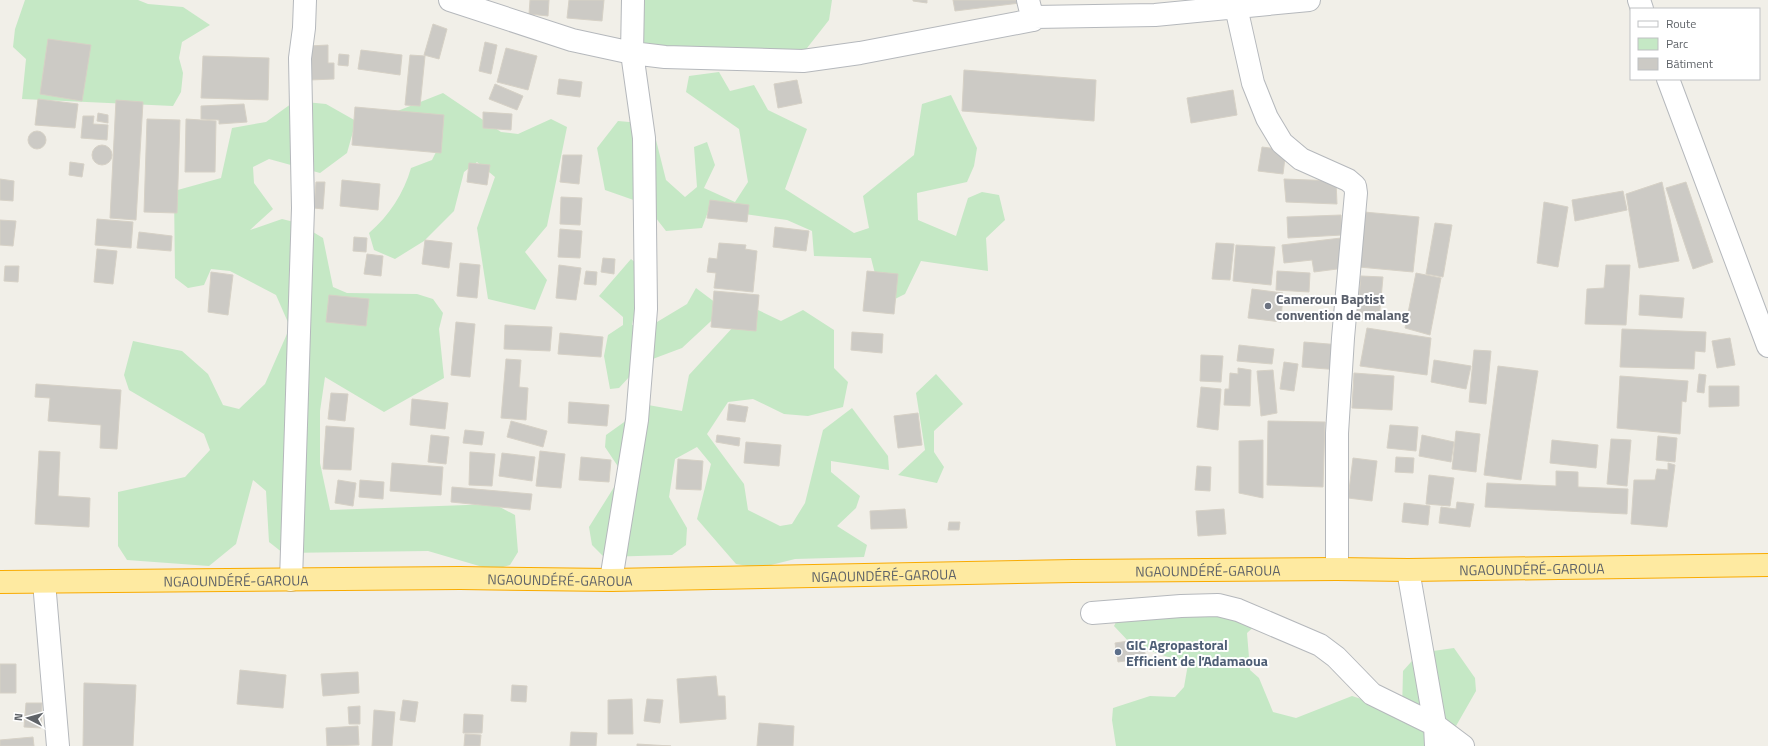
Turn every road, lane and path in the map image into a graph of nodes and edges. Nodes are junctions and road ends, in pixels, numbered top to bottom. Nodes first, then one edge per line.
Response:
1 (306, 0) edge
2 (450, 0) edge
3 (633, 0) edge
4 (1309, 0) edge
5 (1282, 1) edge
6 (1236, 7) junction
7 (1031, 10) edge
8 (632, 53) junction
9 (1668, 80) edge
10 (1768, 346) edge
11 (1768, 565) edge
12 (1337, 569) junction
13 (1408, 570) junction
14 (291, 580) junction
15 (611, 580) junction
16 (0, 582) edge
17 (44, 582) junction
18 (1092, 613) dead end
19 (1435, 736) edge
20 (58, 746) edge
21 (1463, 746) edge

1 - 14 street
2 - 8 street
3 - 8 street
4 - 5 street
5 - 6 street
6 - 7 street
6 - 12 street
7 - 8 street
8 - 15 street
9 - 10 street
11 - 13 highway, NGAOUNDÉRÉ-GAROUA
12 - 13 highway, NGAOUNDÉRÉ-GAROUA
12 - 15 highway, NGAOUNDÉRÉ-GAROUA
13 - 19 street
14 - 15 highway, NGAOUNDÉRÉ-GAROUA
14 - 17 highway, NGAOUNDÉRÉ-GAROUA
16 - 17 highway, NGAOUNDÉRÉ-GAROUA
17 - 20 street
18 - 19 street
19 - 21 street

